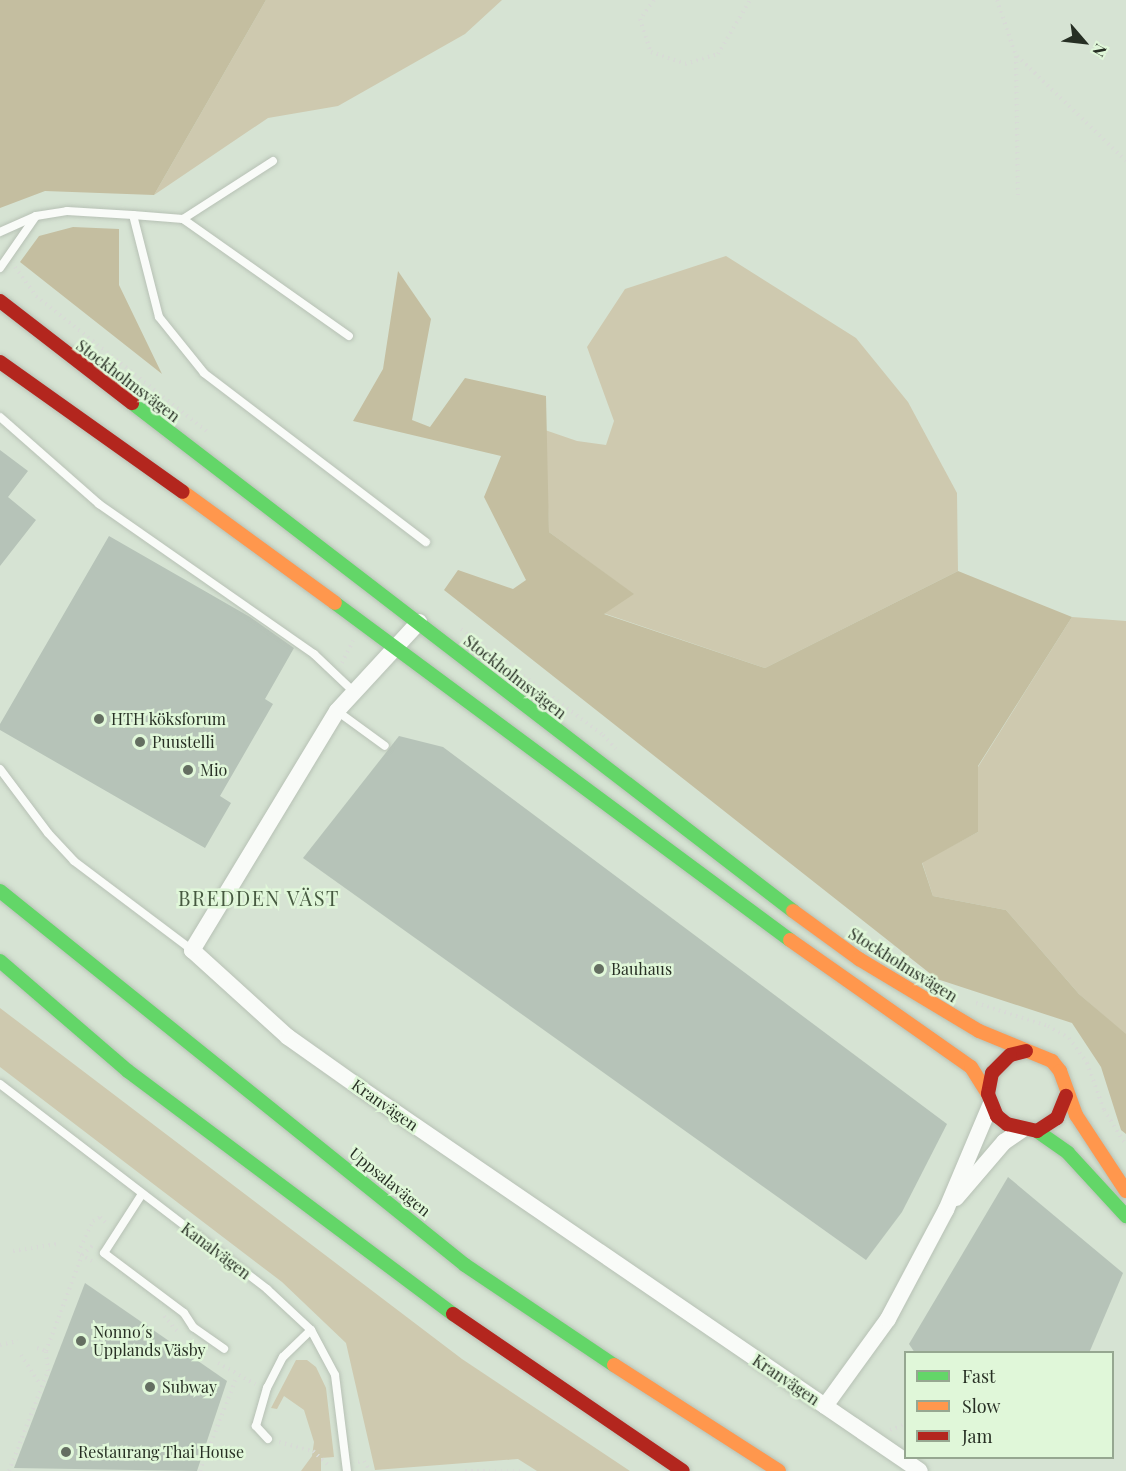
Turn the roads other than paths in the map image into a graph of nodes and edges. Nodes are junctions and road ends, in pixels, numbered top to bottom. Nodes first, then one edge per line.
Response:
1 (273, 161) dead end
2 (133, 215) junction
3 (36, 216) junction
4 (183, 219) junction
5 (0, 232) edge
6 (0, 268) edge
7 (0, 301) edge
8 (350, 336) dead end
9 (0, 362) edge
10 (0, 417) edge
11 (426, 542) dead end
12 (419, 622) junction
13 (395, 647) junction
14 (354, 692) junction
15 (337, 711) junction
16 (385, 746) dead end
17 (0, 769) edge
18 (0, 891) edge
19 (36, 900) dead end
20 (192, 950) junction
21 (0, 961) edge
22 (0, 975) edge
23 (1026, 1051) junction
24 (128, 1071) junction
25 (0, 1084) edge
26 (250, 1090) junction
27 (1066, 1096) junction
28 (989, 1100) junction
29 (1029, 1130) junction
30 (1126, 1191) edge
31 (142, 1194) junction
32 (946, 1210) junction
33 (1126, 1216) edge
34 (311, 1330) junction
35 (224, 1349) dead end
36 (825, 1406) junction
37 (268, 1439) road end
38 (347, 1471) edge
39 (683, 1471) edge
40 (779, 1471) edge
41 (920, 1471) edge

1 - 4 lane
2 - 3 lane
2 - 4 lane
2 - 11 lane
3 - 5 lane
3 - 6 lane
4 - 8 lane
7 - 12 main road, Stockholmsvägen
9 - 13 main road
10 - 14 lane
12 - 13 street
12 - 23 main road, Stockholmsvägen
13 - 14 street
13 - 28 main road
14 - 15 street
15 - 16 lane
15 - 20 street
17 - 20 lane
18 - 26 main road, Uppsalavägen
19 - 26 main road
20 - 36 street, Kranvägen
21 - 24 main road
22 - 24 main road
23 - 27 main road, Stockholmsvägen
23 - 28 main road
24 - 39 main road
25 - 31 lane, Kanalvägen
26 - 40 main road, Uppsalavägen
27 - 29 main road
27 - 30 main road, Stockholmsvägen
28 - 29 main road
28 - 32 street
29 - 32 street
29 - 33 main road
31 - 34 lane, Kanalvägen
31 - 35 lane
32 - 36 street
34 - 37 lane
34 - 38 lane, Kanalvägen
36 - 41 street, Kranvägen

